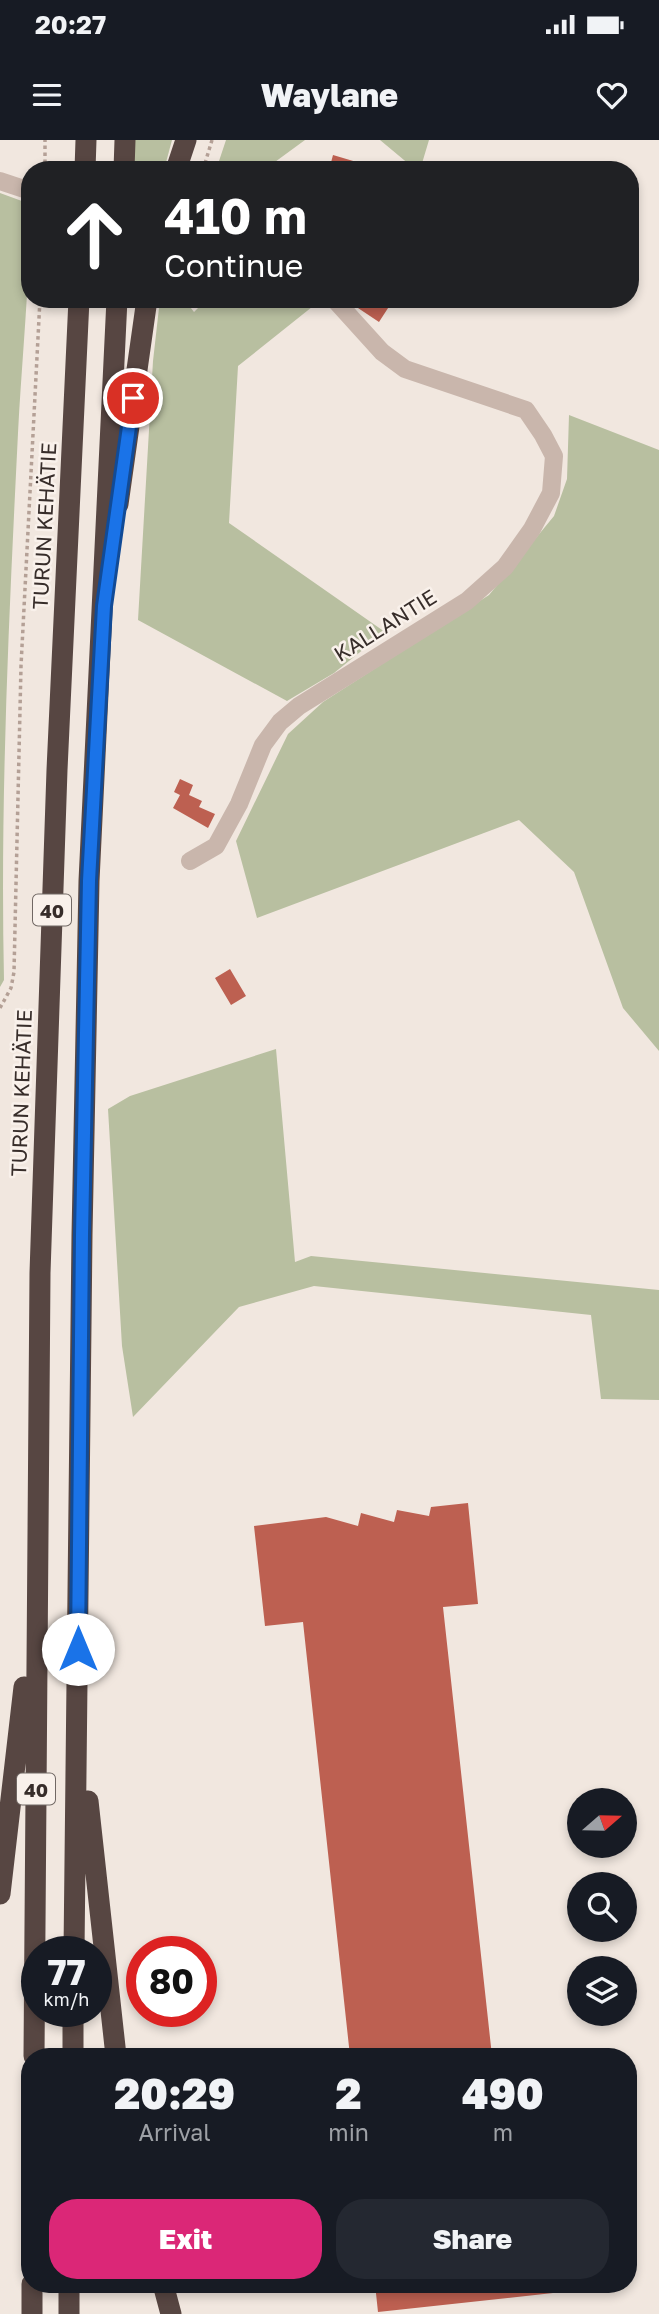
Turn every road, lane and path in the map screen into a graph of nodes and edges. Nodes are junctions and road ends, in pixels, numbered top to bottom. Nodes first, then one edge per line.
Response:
1 (45, 140) edge
2 (86, 140) edge
3 (125, 140) edge
4 (186, 140) edge
5 (212, 140) edge
6 (45, 161) edge
7 (85, 161) edge
8 (124, 161) edge
9 (179, 161) edge
10 (206, 161) edge
11 (3, 182) edge
12 (21, 188) edge
13 (40, 308) edge
14 (79, 308) edge
15 (116, 308) edge
16 (146, 308) edge
17 (342, 308) edge
18 (104, 606) junction
19 (190, 861) dead end
20 (0, 1008) edge
21 (40, 1521) junction
22 (78, 1704) junction
23 (0, 1894) edge
24 (74, 1936) edge
25 (73, 2027) edge
26 (34, 2048) edge
27 (72, 2048) edge
28 (115, 2048) edge
29 (32, 2293) edge
30 (69, 2293) edge
31 (165, 2293) edge
32 (32, 2314) edge
33 (69, 2314) edge
34 (171, 2314) edge

1 - 6 path
2 - 7 highway
3 - 8 highway
4 - 9 highway
5 - 10 path
11 - 12 street
13 - 20 path
14 - 21 highway, TURUN KEHÄTIE / 40
15 - 18 highway, 40
16 - 18 highway
17 - 19 street, KALLANTIE
18 - 22 highway, 40
21 - 23 highway
21 - 26 highway, TURUN KEHÄTIE / 40
22 - 24 highway, 40
22 - 28 highway
25 - 27 highway
29 - 32 highway
30 - 33 highway
31 - 34 highway

